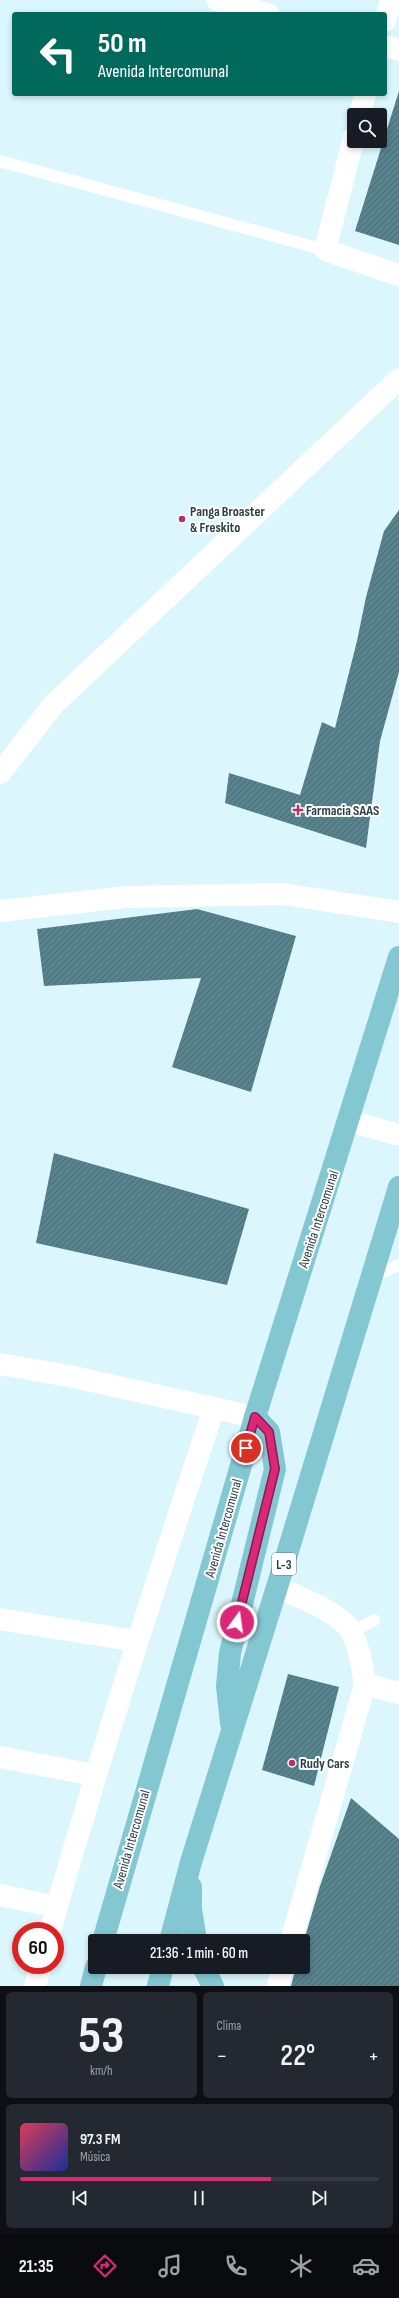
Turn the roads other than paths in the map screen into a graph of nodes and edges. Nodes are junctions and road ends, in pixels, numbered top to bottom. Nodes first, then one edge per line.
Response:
1 (217, 0) edge
2 (391, 0) edge
3 (261, 12) edge
4 (387, 14) edge
5 (387, 47) edge
6 (399, 50) edge
7 (365, 96) edge
8 (362, 108) edge
9 (351, 148) edge
10 (0, 161) edge
11 (324, 250) junction
12 (399, 275) edge
13 (399, 379) edge
14 (0, 773) edge
15 (0, 911) edge
16 (399, 912) edge
17 (399, 957) edge
18 (349, 1121) junction
19 (399, 1135) edge
20 (399, 1187) edge
21 (399, 1265) edge
22 (371, 1277) junction
23 (0, 1364) edge
24 (214, 1408) junction
25 (255, 1417) junction
26 (277, 1587) junction
27 (0, 1619) edge
28 (374, 1620) dead end
29 (352, 1632) junction
30 (136, 1642) junction
31 (365, 1684) junction
32 (399, 1693) edge
33 (232, 1730) junction
34 (0, 1757) edge
35 (95, 1774) junction
36 (191, 1862) junction
37 (0, 1896) edge
38 (57, 1907) junction
39 (53, 1922) edge
40 (105, 1934) edge
41 (172, 1934) edge
42 (195, 1934) edge
43 (293, 1934) edge
44 (38, 1974) edge
45 (94, 1974) edge
46 (161, 1974) edge
47 (207, 1974) edge
48 (281, 1974) edge
49 (35, 1986) edge
50 (91, 1986) edge
51 (158, 1986) edge
52 (214, 1986) edge
53 (278, 1986) edge

1 - 3 street
2 - 4 street
5 - 6 street
7 - 8 street
9 - 11 street
10 - 11 lane
11 - 12 street
13 - 14 street
15 - 16 street
17 - 18 main road, Avenida Intercomunal
18 - 19 street
18 - 25 main road, Avenida Intercomunal
20 - 22 main road, L-3
21 - 22 lane
22 - 26 main road, L-3
23 - 24 street
24 - 25 street
24 - 30 street
25 - 33 main road
25 - 40 main road, Avenida Intercomunal
26 - 29 street
26 - 33 main road, L-3
27 - 30 street
28 - 29 lane
29 - 31 street
30 - 35 street
31 - 32 street
31 - 43 street
33 - 36 main road, L-3
34 - 35 street
35 - 38 street
36 - 41 main road, L-3
36 - 42 main road
37 - 38 street
38 - 39 street
44 - 49 street
45 - 50 main road
46 - 51 main road
47 - 52 main road
48 - 53 street

